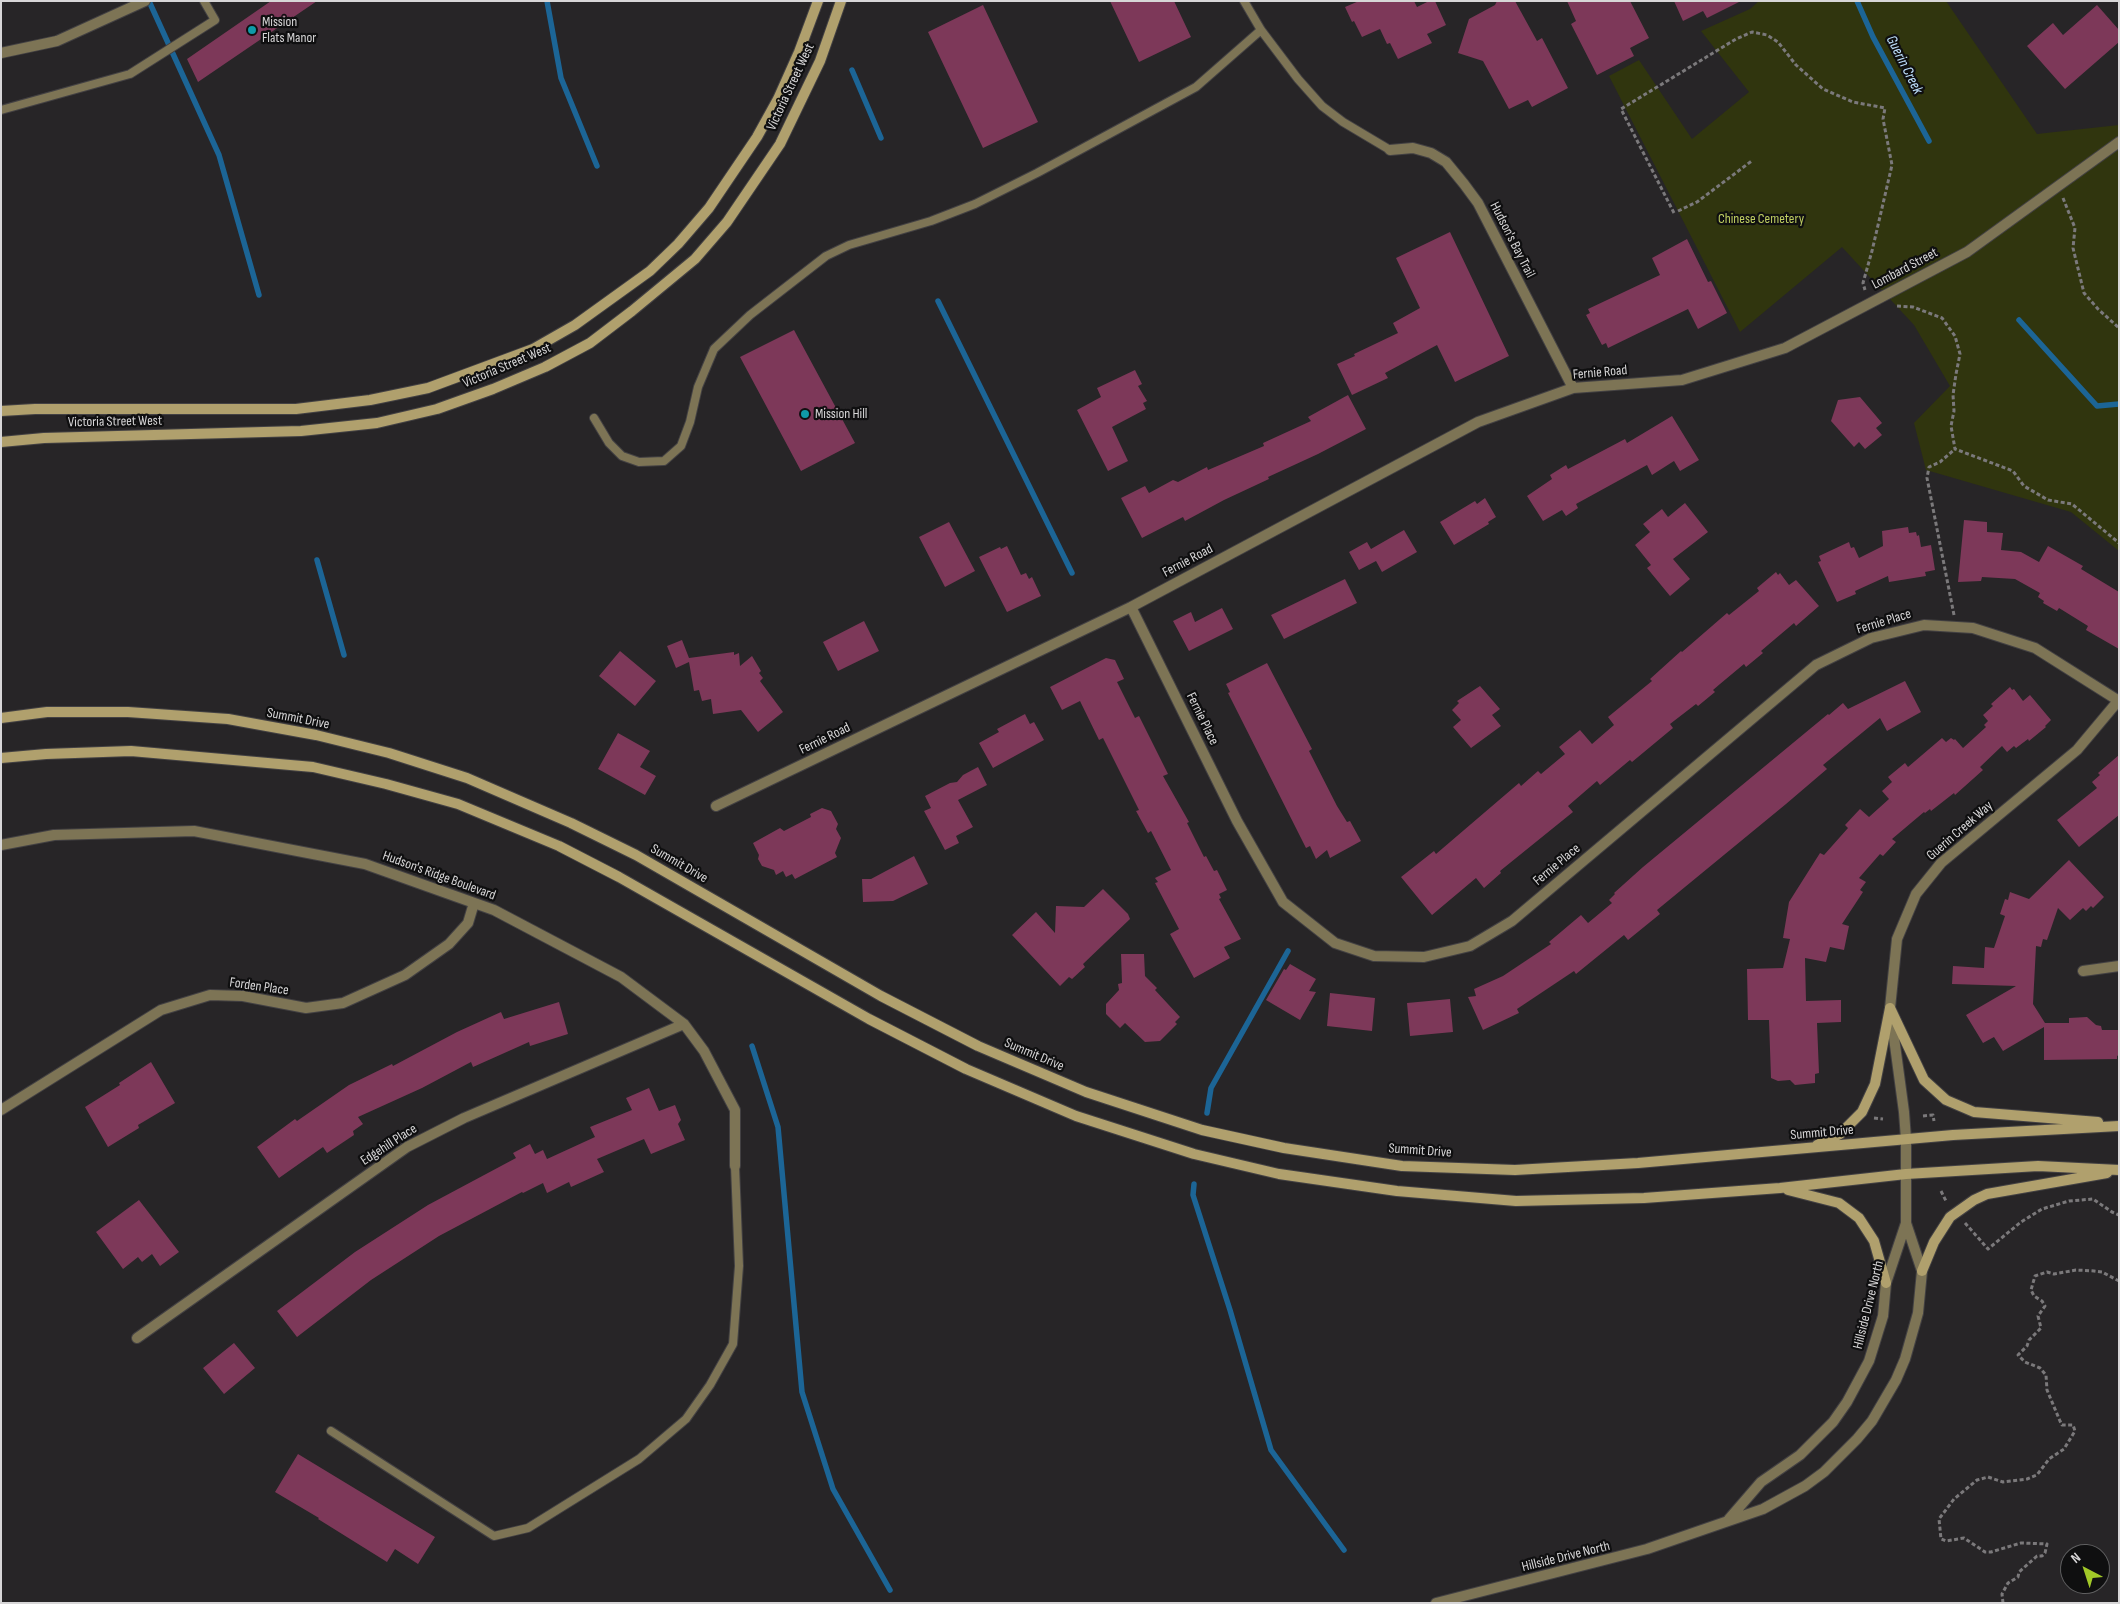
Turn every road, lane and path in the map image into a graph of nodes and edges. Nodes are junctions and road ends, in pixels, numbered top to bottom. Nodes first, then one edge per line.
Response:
1 (145, 1) edge
2 (204, 1) edge
3 (818, 1) edge
4 (841, 1) edge
5 (1244, 1) edge
6 (1261, 30) junction
7 (1, 54) edge
8 (1, 110) edge
9 (2119, 142) edge
10 (1390, 150) joint
11 (1753, 160) dead end
12 (2058, 186) junction
13 (1678, 211) dead end
14 (1674, 213) dead end
15 (1868, 304) junction
16 (1896, 306) dead end
17 (2119, 328) edge
18 (1682, 380) joint
19 (1573, 388) junction
20 (1, 411) edge
21 (594, 418) dead end
22 (1, 442) edge
23 (1956, 450) junction
24 (2119, 543) edge
25 (1132, 607) junction
26 (1956, 627) junction
27 (2118, 701) edge
28 (1, 718) edge
29 (1, 758) edge
30 (716, 806) dead end
31 (1, 845) edge
32 (474, 903) junction
33 (2119, 966) edge
34 (2083, 971) dead end
35 (1890, 1008) junction
36 (684, 1024) junction
37 (1, 1110) edge
38 (1923, 1116) dead end
39 (1934, 1122) dead end
40 (2119, 1125) edge
41 (1906, 1139) junction
42 (1810, 1148) junction
43 (735, 1166) joint
44 (2119, 1170) edge
45 (1906, 1174) junction
46 (1780, 1188) junction
47 (1941, 1191) dead end
48 (1946, 1200) dead end
49 (2119, 1215) edge
50 (1964, 1221) dead end
51 (1906, 1223) junction
52 (1922, 1271) junction
53 (2119, 1281) edge
54 (1886, 1283) junction
55 (136, 1338) dead end
56 (331, 1431) dead end
57 (1728, 1520) junction
58 (1436, 1603) edge
59 (2003, 1603) edge

1 - 7 street
2 - 8 lane
3 - 20 main road, Victoria Street West
4 - 22 main road, Victoria Street West
5 - 6 lane
6 - 10 lane
6 - 21 lane
9 - 12 street, Lombard Street
10 - 19 street, Hudson's Bay Trail
11 - 13 path
12 - 15 street, Lombard Street
12 - 17 path
14 - 15 path
15 - 18 street, Lombard Street
16 - 23 path
18 - 19 street, Fernie Road
19 - 25 street, Fernie Road
23 - 24 path
23 - 26 path
25 - 26 street, Fernie Place
25 - 30 street, Fernie Road
26 - 27 street, Fernie Place
27 - 35 street, Guerin Creek Way
28 - 42 main road, Summit Drive
29 - 46 main road
31 - 32 street, Hudson's Ridge Boulevard
32 - 36 street, Hudson's Ridge Boulevard
32 - 37 street, Forden Place
33 - 34 street
35 - 40 main road
35 - 41 street, Guerin Creek Way
35 - 42 main road
36 - 43 street, Hudson's Ridge Boulevard
36 - 55 street, Edgehill Place
38 - 39 path
40 - 41 main road, Summit Drive
41 - 42 main road, Summit Drive
41 - 45 street, Guerin Creek Way
43 - 56 lane
44 - 45 main road
44 - 52 main road
45 - 46 main road
45 - 51 street, Hillside Drive North
46 - 54 main road
47 - 48 path
49 - 50 path
51 - 52 street, Hillside Drive North
51 - 54 street, Hillside Drive North
52 - 57 street, Hillside Drive North
53 - 59 path
54 - 57 street, Hillside Drive North
57 - 58 street, Hillside Drive North

